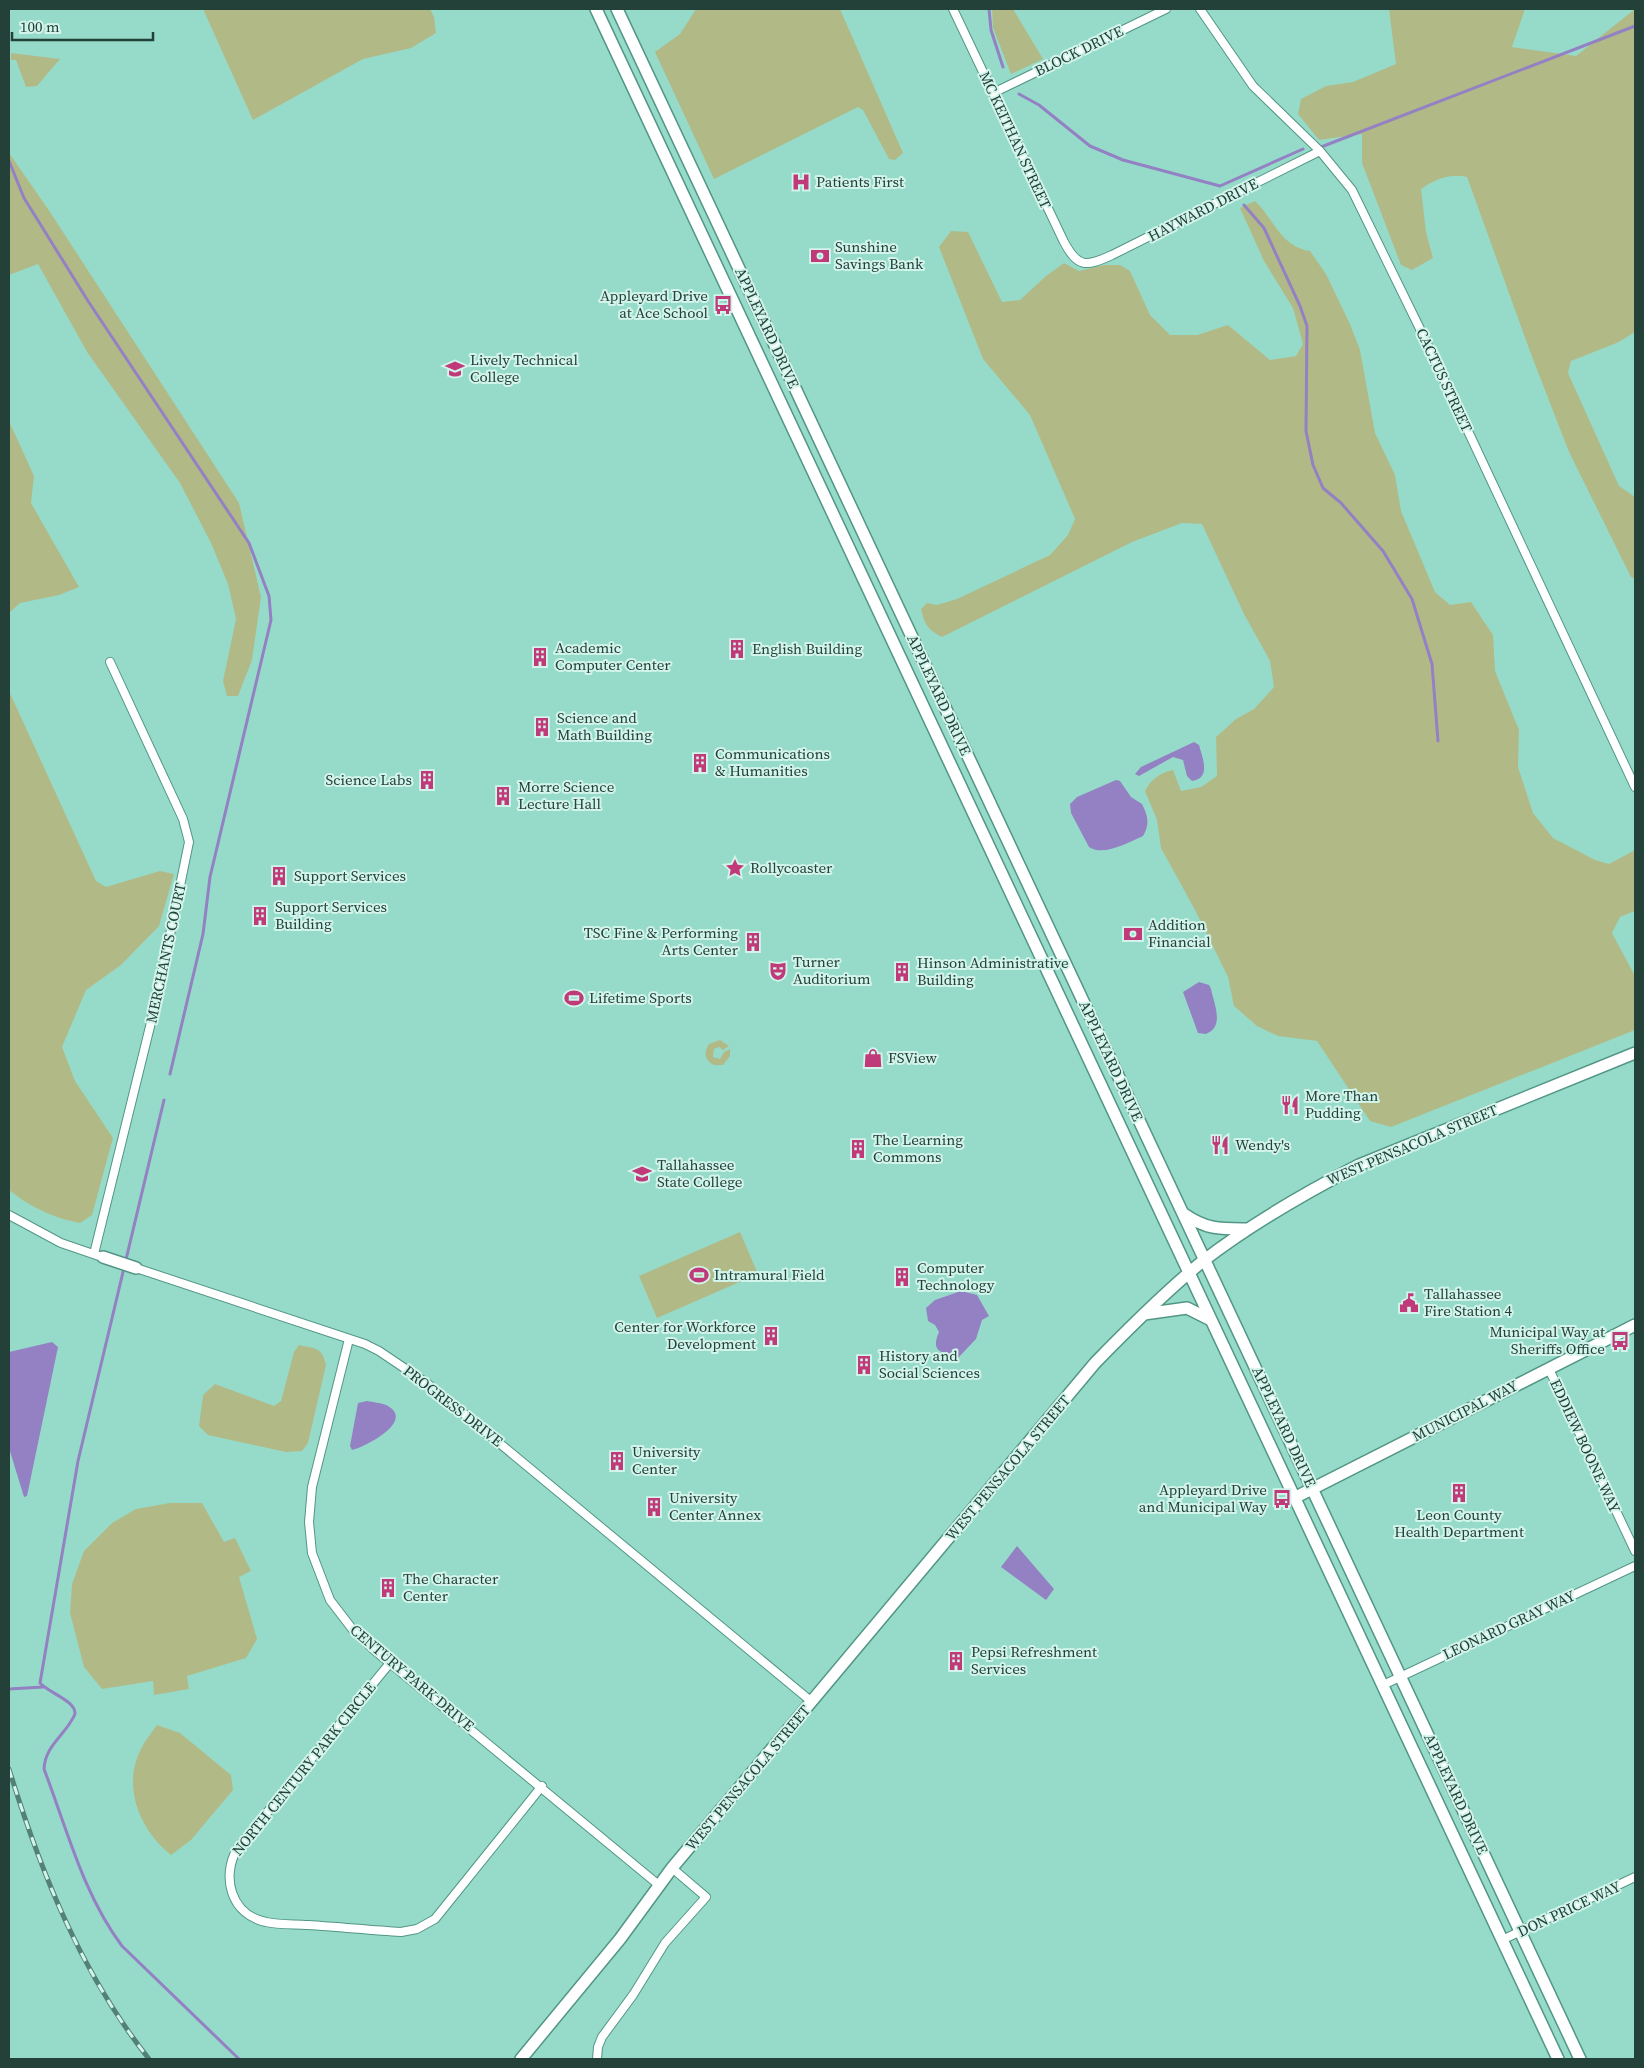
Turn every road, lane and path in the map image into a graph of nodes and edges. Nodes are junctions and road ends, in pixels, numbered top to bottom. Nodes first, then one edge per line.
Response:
1 (596, 9) edge
2 (617, 9) edge
3 (953, 9) edge
4 (1166, 9) edge
5 (1200, 9) edge
6 (993, 93) junction
7 (1320, 151) junction
8 (1085, 264) joint
9 (747, 286) junction
10 (730, 294) junction
11 (854, 512) junction
12 (836, 520) junction
13 (110, 662) dead end
14 (949, 715) junction
15 (932, 723) junction
16 (1635, 786) edge
17 (1036, 901) junction
18 (1018, 910) junction
19 (1094, 1024) junction
20 (1080, 1041) junction
21 (1635, 1053) edge
22 (1183, 1214) junction
23 (9, 1215) edge
24 (1248, 1229) junction
25 (99, 1256) junction
26 (1204, 1260) junction
27 (136, 1268) joint
28 (1188, 1273) junction
29 (1144, 1314) junction
30 (1211, 1321) junction
31 (1635, 1325) edge
32 (349, 1339) junction
33 (1548, 1369) junction
34 (1313, 1488) junction
35 (1294, 1498) junction
36 (1635, 1551) edge
37 (1635, 1566) edge
38 (390, 1663) junction
39 (1400, 1677) junction
40 (1382, 1685) junction
41 (812, 1702) junction
42 (542, 1786) junction
43 (672, 1868) junction
44 (1635, 1877) edge
45 (660, 1886) junction
46 (1520, 1932) junction
47 (1502, 1940) junction
48 (1578, 2055) edge
49 (521, 2059) edge
50 (597, 2059) edge
51 (1559, 2059) edge

1 - 10 main road, APPLEYARD DRIVE
2 - 9 main road, APPLEYARD DRIVE
3 - 6 street, MC KEITHAN STREET
4 - 6 street, BLOCK DRIVE
5 - 7 street, CACTUS STREET
6 - 8 street, MC KEITHAN STREET
7 - 8 street, HAYWARD DRIVE
7 - 16 street, CACTUS STREET
9 - 10 main road
9 - 11 main road, APPLEYARD DRIVE
10 - 12 main road, APPLEYARD DRIVE
11 - 12 main road
11 - 14 main road, APPLEYARD DRIVE
12 - 15 main road, APPLEYARD DRIVE
13 - 25 street, MERCHANTS COURT
14 - 15 main road
14 - 17 main road, APPLEYARD DRIVE
15 - 18 main road, APPLEYARD DRIVE
17 - 18 main road
17 - 19 main road, APPLEYARD DRIVE
18 - 20 main road, APPLEYARD DRIVE
19 - 20 main road
19 - 22 main road, APPLEYARD DRIVE
20 - 28 main road, APPLEYARD DRIVE
21 - 24 main road, WEST PENSACOLA STREET
22 - 24 main road
22 - 26 main road, APPLEYARD DRIVE
23 - 25 street, PROGRESS DRIVE
24 - 26 main road, WEST PENSACOLA STREET
25 - 27 main road, PROGRESS DRIVE
26 - 28 main road, WEST PENSACOLA STREET
26 - 34 main road, APPLEYARD DRIVE
27 - 32 street, PROGRESS DRIVE
28 - 29 main road, WEST PENSACOLA STREET
28 - 30 main road, APPLEYARD DRIVE
29 - 30 main road
29 - 41 main road, WEST PENSACOLA STREET
30 - 35 main road, APPLEYARD DRIVE
31 - 33 main road, MUNICIPAL WAY
32 - 38 street, CENTURY PARK DRIVE
32 - 41 street, PROGRESS DRIVE
33 - 34 main road, MUNICIPAL WAY
33 - 36 street, EDDIEW BOONE WAY
34 - 35 main road, MUNICIPAL WAY
34 - 39 main road, APPLEYARD DRIVE
35 - 40 main road, APPLEYARD DRIVE
37 - 39 street, LEONARD GRAY WAY
38 - 42 street, CENTURY PARK DRIVE
38 - 42 street, NORTH CENTURY PARK CIRCLE
39 - 40 street, LEONARD GRAY WAY
39 - 46 main road, APPLEYARD DRIVE
40 - 47 main road, APPLEYARD DRIVE
41 - 43 main road, WEST PENSACOLA STREET
42 - 45 street, CENTURY PARK DRIVE
43 - 45 main road, WEST PENSACOLA STREET
43 - 50 street
44 - 46 street, DON PRICE WAY
45 - 49 main road, WEST PENSACOLA STREET
46 - 47 street, DON PRICE WAY
46 - 48 main road, APPLEYARD DRIVE
47 - 51 main road, APPLEYARD DRIVE
48 - 51 main road

